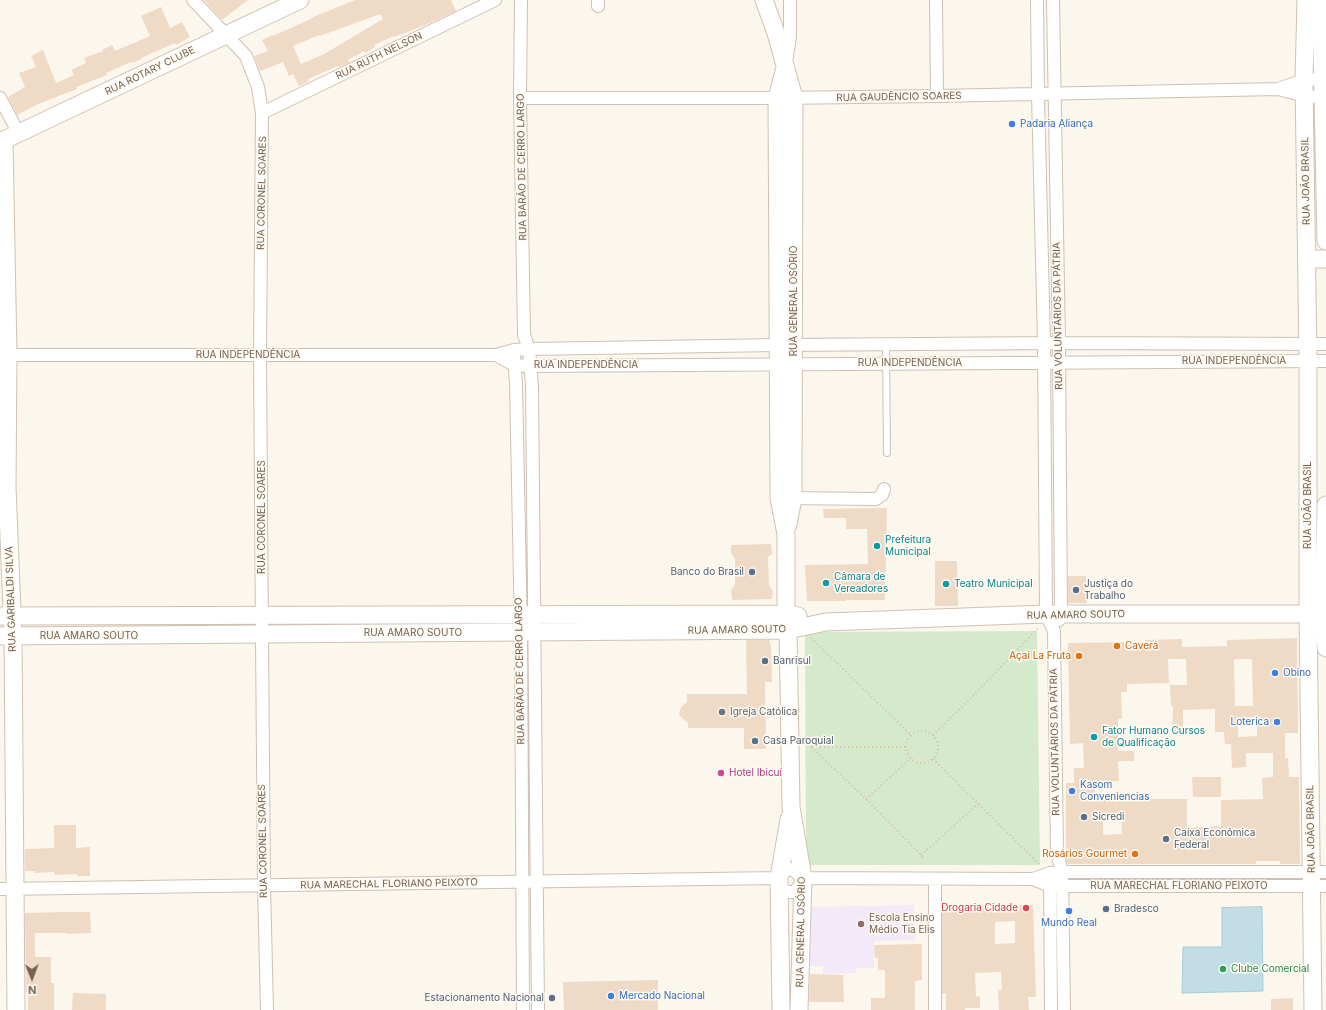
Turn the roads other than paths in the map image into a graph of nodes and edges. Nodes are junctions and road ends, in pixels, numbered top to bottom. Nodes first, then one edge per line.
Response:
1 (193, 0) edge
2 (300, 0) edge
3 (495, 0) edge
4 (521, 0) edge
5 (764, 0) edge
6 (790, 0) edge
7 (936, 0) edge
8 (1037, 0) edge
9 (1053, 0) edge
10 (1306, 0) edge
11 (1321, 0) edge
12 (226, 35) junction
13 (785, 68) junction
14 (1324, 79) edge
15 (1304, 88) junction
16 (1055, 93) junction
17 (1038, 94) junction
18 (937, 96) junction
19 (0, 98) edge
20 (520, 98) junction
21 (777, 98) junction
22 (794, 98) junction
23 (1325, 98) edge
24 (262, 113) junction
25 (8, 139) edge
26 (786, 182) junction
27 (1040, 183) junction
28 (1056, 183) junction
29 (3, 215) edge
30 (1326, 241) edge
31 (1326, 258) edge
32 (1307, 259) junction
33 (3, 277) edge
34 (524, 335) junction
35 (1059, 343) junction
36 (1147, 343) junction
37 (1044, 344) junction
38 (1308, 344) junction
39 (1326, 344) edge
40 (786, 345) junction
41 (886, 345) junction
42 (690, 347) junction
43 (530, 349) junction
44 (514, 350) junction
45 (260, 355) junction
46 (496, 355) junction
47 (4, 356) edge
48 (1308, 361) junction
49 (1326, 361) edge
50 (1146, 362) junction
51 (1044, 363) junction
52 (1059, 363) junction
53 (786, 364) junction
54 (886, 364) junction
55 (514, 365) junction
56 (690, 365) junction
57 (530, 366) junction
58 (532, 410) junction
59 (516, 411) junction
60 (887, 453) dead end
61 (4, 487) edge
62 (884, 489) dead end
63 (786, 498) junction
64 (1326, 505) edge
65 (1060, 521) junction
66 (1046, 522) junction
67 (519, 532) junction
68 (533, 532) junction
69 (1054, 614) junction
70 (1320, 614) edge
71 (262, 615) junction
72 (527, 615) junction
73 (6, 616) edge
74 (787, 622) junction
75 (528, 632) junction
76 (262, 634) junction
77 (6, 636) edge
78 (1326, 648) edge
79 (521, 793) junction
80 (536, 793) junction
81 (791, 807) junction
82 (1056, 873) junction
83 (779, 878) junction
84 (803, 878) junction
85 (935, 879) junction
86 (1033, 879) junction
87 (1319, 879) edge
88 (522, 882) junction
89 (536, 882) junction
90 (264, 885) junction
91 (1056, 885) junction
92 (7, 889) edge
93 (16, 1010) edge
94 (267, 1010) edge
95 (523, 1010) edge
96 (534, 1010) edge
97 (781, 1010) edge
98 (799, 1010) edge
99 (935, 1010) edge
100 (1051, 1010) edge
101 (1064, 1010) edge
102 (1313, 1010) edge

1 - 12 street, RUA CORONEL SOARES
2 - 12 street, RUA ROTARY CLUBE
3 - 24 street, RUA RUTH NELSON
4 - 20 street, RUA BARÃO DE CERRO LARGO
5 - 13 street
6 - 13 street, RUA GENERAL OSÓRIO
7 - 18 street
8 - 17 street, RUA VOLUNTÁRIOS DA PÁTRIA
9 - 16 street, RUA VOLUNTÁRIOS DA PÁTRIA
10 - 15 street, RUA JOÃO BRASIL
11 - 14 street, RUA JOÃO BRASIL
12 - 24 street, RUA CORONEL SOARES
12 - 25 street, RUA ROTARY CLUBE
13 - 21 street, RUA GENERAL OSÓRIO
13 - 22 street, RUA GENERAL OSÓRIO
14 - 15 street, RUA GAUDÊNCIO SOARES
14 - 23 street, RUA JOÃO BRASIL
15 - 16 street, RUA GAUDÊNCIO SOARES
15 - 23 street, RUA GAUDÊNCIO SOARES
15 - 32 street, RUA JOÃO BRASIL
16 - 17 street, RUA GAUDÊNCIO SOARES
16 - 28 street, RUA VOLUNTÁRIOS DA PÁTRIA
17 - 18 street, RUA GAUDÊNCIO SOARES
17 - 27 street, RUA VOLUNTÁRIOS DA PÁTRIA
18 - 22 street, RUA GAUDÊNCIO SOARES
19 - 25 street
20 - 21 street, RUA GAUDÊNCIO SOARES
20 - 34 street, RUA BARÃO DE CERRO LARGO
21 - 22 street, RUA GAUDÊNCIO SOARES
21 - 26 street, RUA GENERAL OSÓRIO
22 - 26 street, RUA GENERAL OSÓRIO
23 - 30 street, RUA JOÃO BRASIL
24 - 45 street, RUA CORONEL SOARES
25 - 29 street, RUA GARIBALDI SILVA
26 - 40 street, RUA GENERAL OSÓRIO
27 - 28 street
27 - 37 street, RUA VOLUNTÁRIOS DA PÁTRIA
28 - 35 street, RUA VOLUNTÁRIOS DA PÁTRIA
29 - 33 street, RUA GARIBALDI SILVA
31 - 32 street
32 - 38 street, RUA JOÃO BRASIL
33 - 47 street, RUA GARIBALDI SILVA
34 - 43 street, RUA BARÃO DE CERRO LARGO
34 - 44 street
35 - 36 street, RUA INDEPENDÊNCIA
35 - 37 street, RUA INDEPENDÊNCIA
35 - 52 street, RUA VOLUNTÁRIOS DA PÁTRIA
36 - 38 street, RUA INDEPENDÊNCIA
36 - 50 street
37 - 41 street, RUA INDEPENDÊNCIA
37 - 51 street, RUA VOLUNTÁRIOS DA PÁTRIA
38 - 39 street, RUA INDEPENDÊNCIA
38 - 48 street, RUA JOÃO BRASIL
40 - 41 street, RUA INDEPENDÊNCIA
40 - 42 street, RUA INDEPENDÊNCIA
40 - 53 street, RUA GENERAL OSÓRIO
41 - 54 lane
42 - 43 street, RUA INDEPENDÊNCIA
42 - 56 street
43 - 44 street, RUA INDEPENDÊNCIA
43 - 57 street, RUA BARÃO DE CERRO LARGO
44 - 46 street, RUA INDEPENDÊNCIA
44 - 55 street, RUA BARÃO DE CERRO LARGO
45 - 46 street, RUA INDEPENDÊNCIA
45 - 47 street, RUA INDEPENDÊNCIA
45 - 71 street, RUA CORONEL SOARES
46 - 55 street, RUA INDEPENDÊNCIA
47 - 61 street, RUA GARIBALDI SILVA
48 - 49 street, RUA INDEPENDÊNCIA
48 - 50 street, RUA INDEPENDÊNCIA
48 - 70 street, RUA JOÃO BRASIL
50 - 52 street, RUA INDEPENDÊNCIA
51 - 52 street, RUA INDEPENDÊNCIA
51 - 54 street, RUA INDEPENDÊNCIA
51 - 66 street, RUA VOLUNTÁRIOS DA PÁTRIA
52 - 65 street, RUA VOLUNTÁRIOS DA PÁTRIA
53 - 54 street, RUA INDEPENDÊNCIA
53 - 56 street, RUA INDEPENDÊNCIA
53 - 63 street, RUA GENERAL OSÓRIO
54 - 60 lane
55 - 57 street, RUA INDEPENDÊNCIA
55 - 59 street, RUA BARÃO DE CERRO LARGO
56 - 57 street, RUA INDEPENDÊNCIA
57 - 58 street, RUA BARÃO DE CERRO LARGO
58 - 59 street
58 - 68 street, RUA BARÃO DE CERRO LARGO
59 - 67 street, RUA BARÃO DE CERRO LARGO
61 - 73 street, RUA GARIBALDI SILVA
62 - 63 street
63 - 74 street, RUA GENERAL OSÓRIO
64 - 70 street, RUA JOÃO BRASIL
65 - 66 street
65 - 69 street, RUA VOLUNTÁRIOS DA PÁTRIA
66 - 69 street, RUA VOLUNTÁRIOS DA PÁTRIA
67 - 68 street
67 - 72 street, RUA BARÃO DE CERRO LARGO
68 - 72 street, RUA BARÃO DE CERRO LARGO
69 - 70 street, RUA AMARO SOUTO
69 - 74 street, RUA AMARO SOUTO
69 - 82 street, RUA VOLUNTÁRIOS DA PÁTRIA
70 - 78 street, RUA JOÃO BRASIL
70 - 87 street, RUA JOÃO BRASIL
71 - 72 street, RUA AMARO SOUTO
71 - 73 street, RUA AMARO SOUTO
71 - 76 street, RUA CORONEL SOARES
72 - 74 street, RUA AMARO SOUTO
72 - 75 street, RUA BARÃO DE CERRO LARGO
73 - 77 street, RUA GARIBALDI SILVA
74 - 75 street, RUA AMARO SOUTO
74 - 81 street, RUA GENERAL OSÓRIO
75 - 76 street, RUA AMARO SOUTO
75 - 79 street, RUA BARÃO DE CERRO LARGO
75 - 80 street, RUA BARÃO DE CERRO LARGO
76 - 77 street, RUA AMARO SOUTO
76 - 90 street, RUA CORONEL SOARES
77 - 92 street, RUA GARIBALDI SILVA
79 - 80 street
79 - 88 street, RUA BARÃO DE CERRO LARGO
80 - 89 street, RUA BARÃO DE CERRO LARGO
81 - 83 street, RUA GENERAL OSÓRIO
81 - 84 street, RUA GENERAL OSÓRIO
82 - 86 street, RUA MARECHAL FLORIANO PEIXOTO
82 - 87 street, RUA MARECHAL FLORIANO PEIXOTO
82 - 91 street, RUA VOLUNTÁRIOS DA PÁTRIA
83 - 84 street, RUA MARECHAL FLORIANO PEIXOTO
83 - 84 street
83 - 89 street, RUA MARECHAL FLORIANO PEIXOTO
83 - 97 street, RUA GENERAL OSÓRIO
84 - 85 street, RUA MARECHAL FLORIANO PEIXOTO
84 - 98 street, RUA GENERAL OSÓRIO
85 - 86 street, RUA MARECHAL FLORIANO PEIXOTO
85 - 99 street
86 - 91 street, RUA MARECHAL FLORIANO PEIXOTO
87 - 91 street, RUA MARECHAL FLORIANO PEIXOTO
87 - 102 street, RUA JOÃO BRASIL
88 - 89 street, RUA MARECHAL FLORIANO PEIXOTO
88 - 90 street, RUA MARECHAL FLORIANO PEIXOTO
88 - 95 street, RUA BARÃO DE CERRO LARGO
89 - 96 street, RUA BARÃO DE CERRO LARGO
90 - 92 street, RUA MARECHAL FLORIANO PEIXOTO
90 - 94 street, RUA CORONEL SOARES
91 - 100 street, RUA VOLUNTÁRIOS DA PÁTRIA
91 - 101 street, RUA VOLUNTÁRIOS DA PÁTRIA
92 - 93 street, RUA GARIBALDI SILVA

